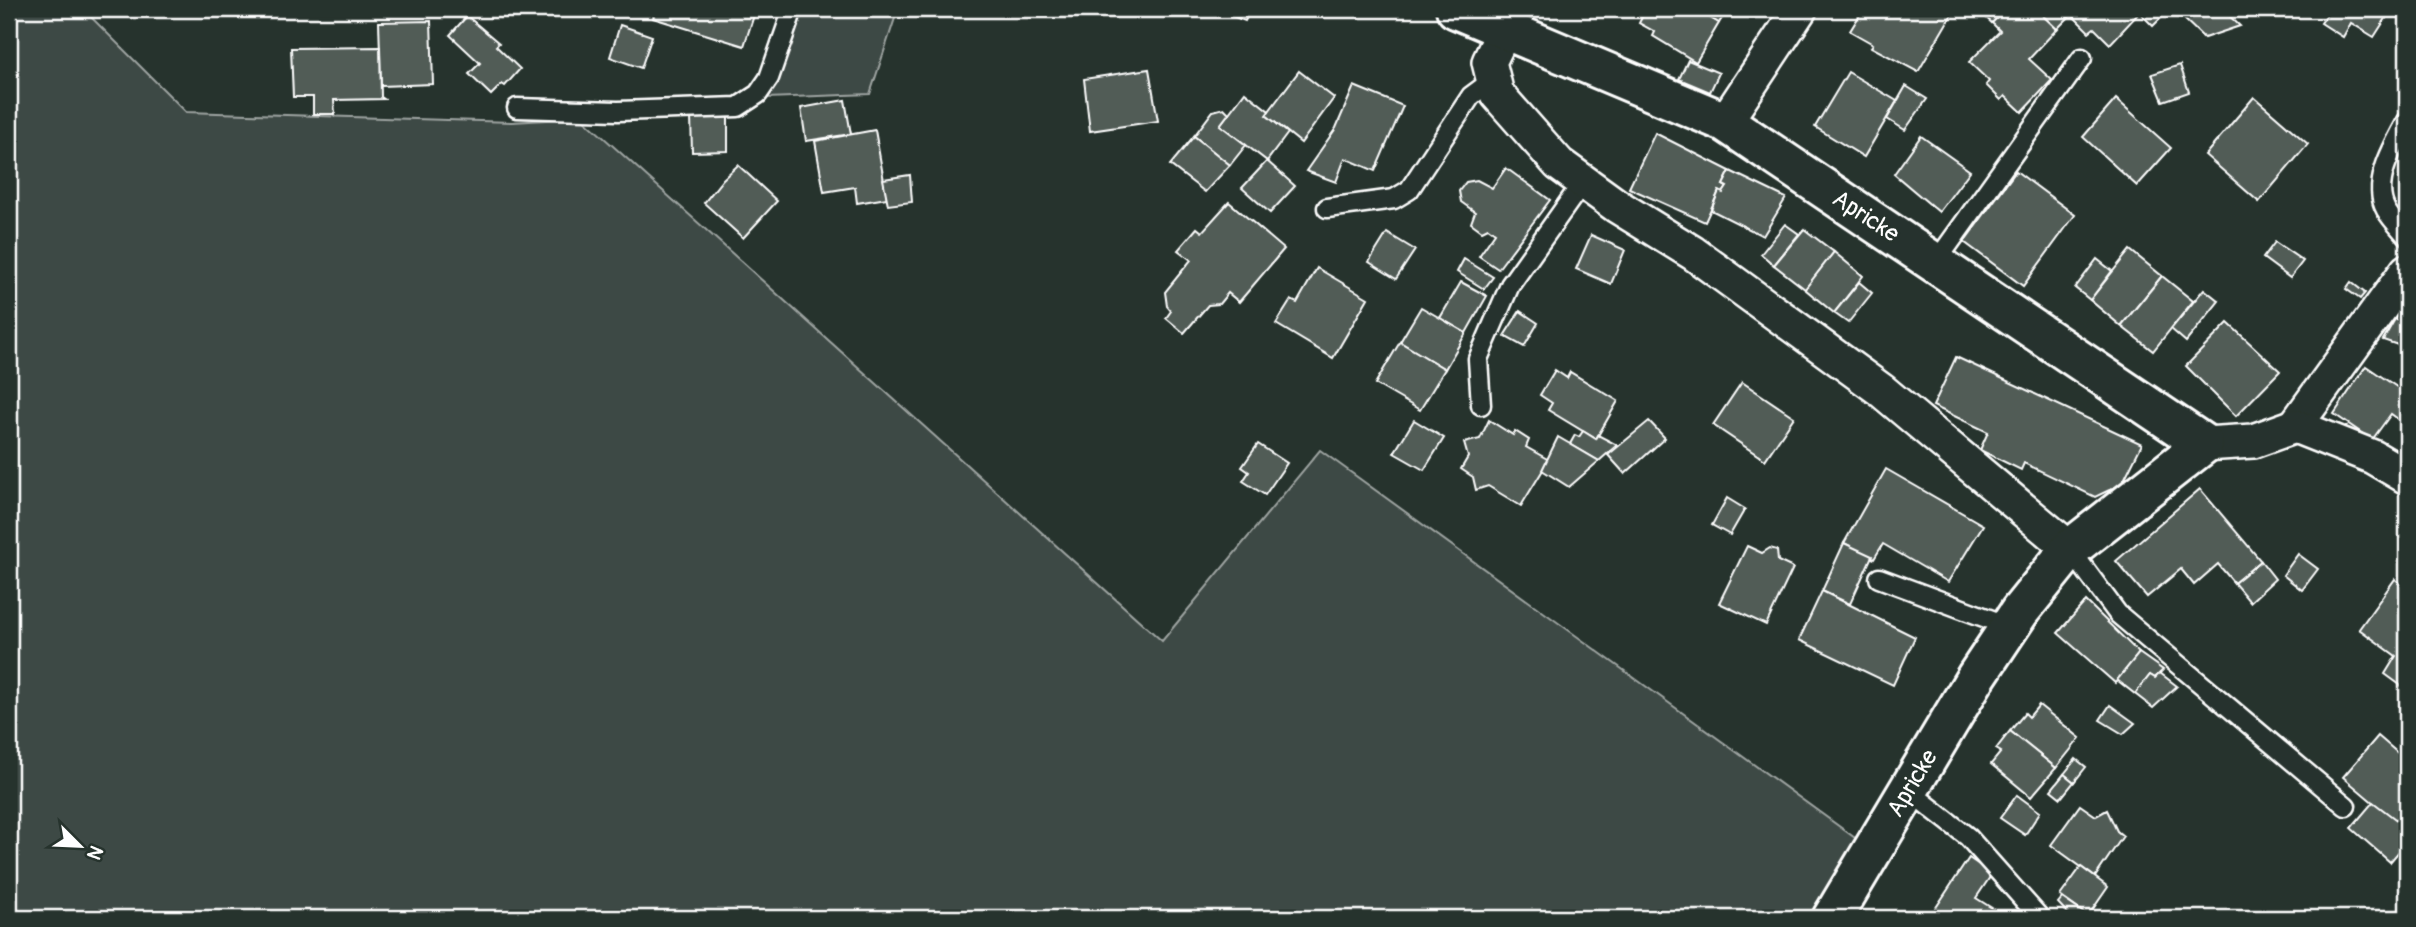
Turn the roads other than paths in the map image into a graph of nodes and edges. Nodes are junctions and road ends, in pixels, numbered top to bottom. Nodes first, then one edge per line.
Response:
1 (793, 9) edge
2 (1456, 9) edge
3 (1800, 9) edge
4 (1504, 31) junction
5 (2082, 58) dead end
6 (1493, 79) junction
7 (517, 108) dead end
8 (2407, 121) edge
9 (1725, 122) junction
10 (1583, 182) junction
11 (1326, 208) dead end
12 (2407, 236) edge
13 (1936, 262) junction
14 (2407, 271) edge
15 (1481, 405) dead end
16 (2295, 426) junction
17 (2204, 444) junction
18 (2407, 477) edge
19 (2070, 549) junction
20 (1879, 578) dead end
21 (2007, 631) junction
22 (1908, 790) junction
23 (2346, 806) dead end
24 (1832, 918) edge
25 (2040, 918) edge

1 - 7 lane
2 - 4 street, Apricke
3 - 9 street
4 - 6 street
4 - 9 street, Apricke
5 - 13 lane
6 - 10 street
6 - 11 lane
8 - 12 lane
9 - 13 street, Apricke
10 - 15 lane
10 - 19 street
13 - 17 street, Apricke
14 - 16 street
16 - 17 street
16 - 18 street
17 - 19 street, Apricke
19 - 21 street, Apricke
19 - 23 lane
20 - 21 lane
21 - 22 street, Apricke
22 - 24 street, Apricke
22 - 25 lane

